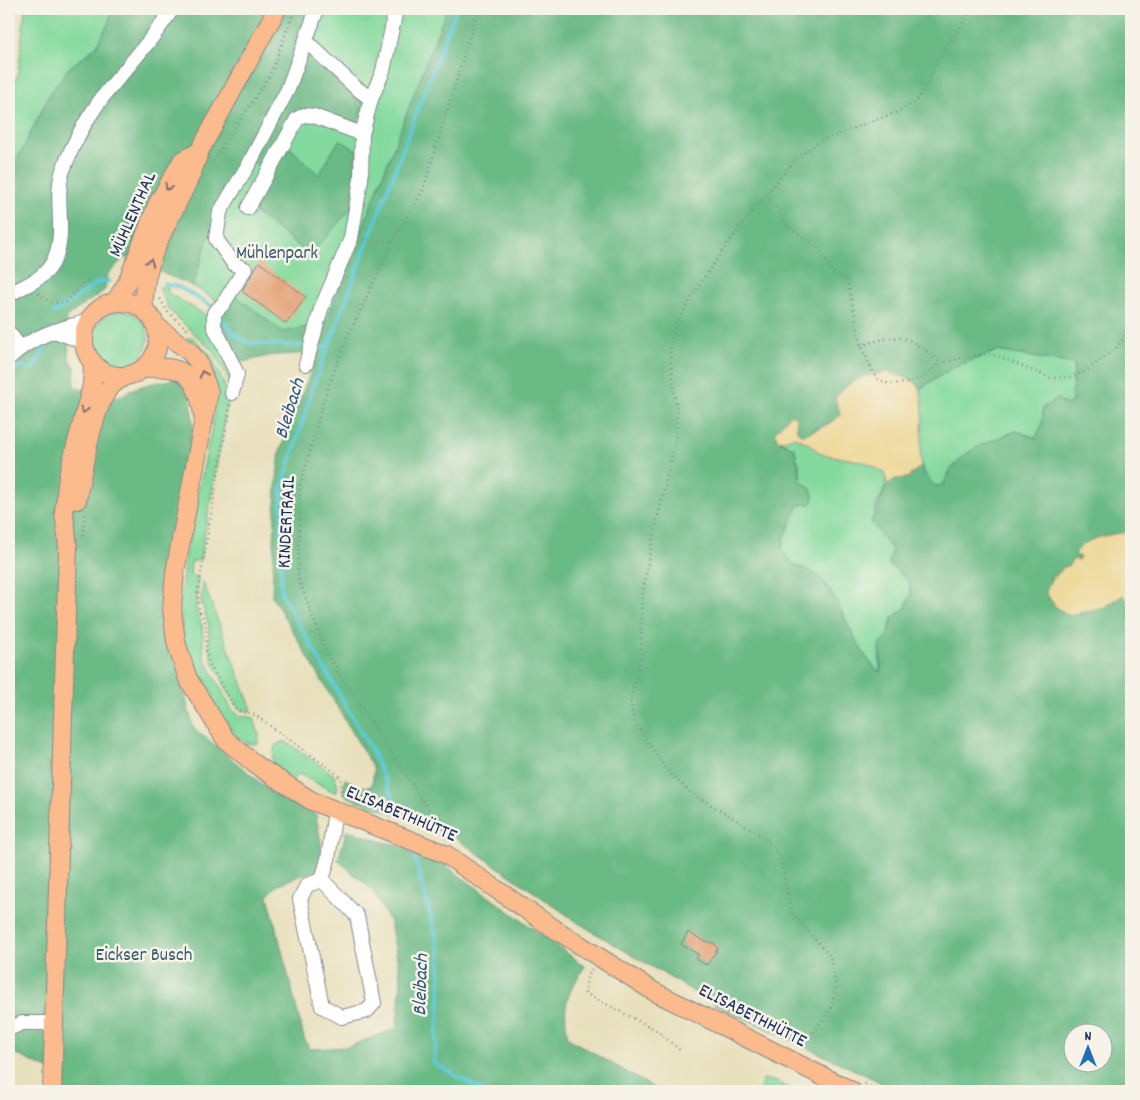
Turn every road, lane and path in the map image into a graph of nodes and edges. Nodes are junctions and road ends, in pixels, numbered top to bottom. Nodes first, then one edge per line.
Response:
1 (172, 9) edge
2 (277, 9) edge
3 (295, 9) edge
4 (317, 9) edge
5 (396, 9) edge
6 (478, 9) edge
7 (973, 9) edge
8 (306, 41) junction
9 (371, 99) junction
10 (362, 134) junction
11 (199, 152) junction
12 (250, 162) junction
13 (210, 167) dead end
14 (265, 178) junction
15 (767, 195) junction
16 (248, 208) dead end
17 (361, 240) dead end
18 (394, 241) junction
19 (93, 273) dead end
20 (158, 294) dead end
21 (9, 295) edge
22 (44, 300) dead end
23 (115, 302) junction
24 (144, 310) junction
25 (1131, 316) edge
26 (89, 321) junction
27 (156, 326) junction
28 (188, 330) dead end
29 (54, 331) junction
30 (9, 333) edge
31 (84, 342) junction
32 (861, 346) junction
33 (20, 347) junction
34 (9, 358) edge
35 (93, 362) junction
36 (940, 363) junction
37 (306, 364) dead end
38 (142, 369) junction
39 (125, 376) junction
40 (232, 393) joint
41 (204, 421) junction
42 (68, 547) junction
43 (339, 806) junction
44 (447, 840) dead end
45 (322, 880) junction
46 (598, 956) junction
47 (53, 1023) junction
48 (9, 1029) edge
49 (801, 1050) dead end
50 (681, 1051) dead end
51 (52, 1091) edge
52 (852, 1091) edge

1 - 21 street
2 - 11 main road, MÜHLENTHAL
3 - 13 path
4 - 8 street
5 - 9 street
6 - 18 path, KINDERTRAIL
7 - 15 path
8 - 9 street
8 - 12 street
9 - 10 street
10 - 14 street
10 - 37 street
11 -> 23 main road, MÜHLENTHAL
24 -> 11 main road, MÜHLENTHAL
12 - 14 street
12 - 40 street
14 - 16 street
15 - 32 path
15 - 49 path
17 - 18 path
18 - 44 path, KINDERTRAIL
19 - 22 path
20 - 28 path
23 - 24 main road
23 - 26 main road
24 - 27 main road
25 - 36 path
26 - 29 street
26 - 31 main road
27 - 38 main road
41 -> 27 main road, ELISABETHHÜTTE
29 - 31 street
29 - 33 street
30 - 33 street
31 - 35 main road
32 - 36 path
32 - 36 path
33 - 34 street
35 - 39 main road
35 -> 42 main road
38 - 39 main road
38 - 41 main road
39 - 42 main road
40 - 43 path
41 - 43 main road, ELISABETHHÜTTE
42 - 47 main road
43 - 45 street
43 - 46 main road, ELISABETHHÜTTE
45 - 45 street
46 - 50 path
46 - 52 main road, ELISABETHHÜTTE
47 - 48 street
47 - 51 main road

